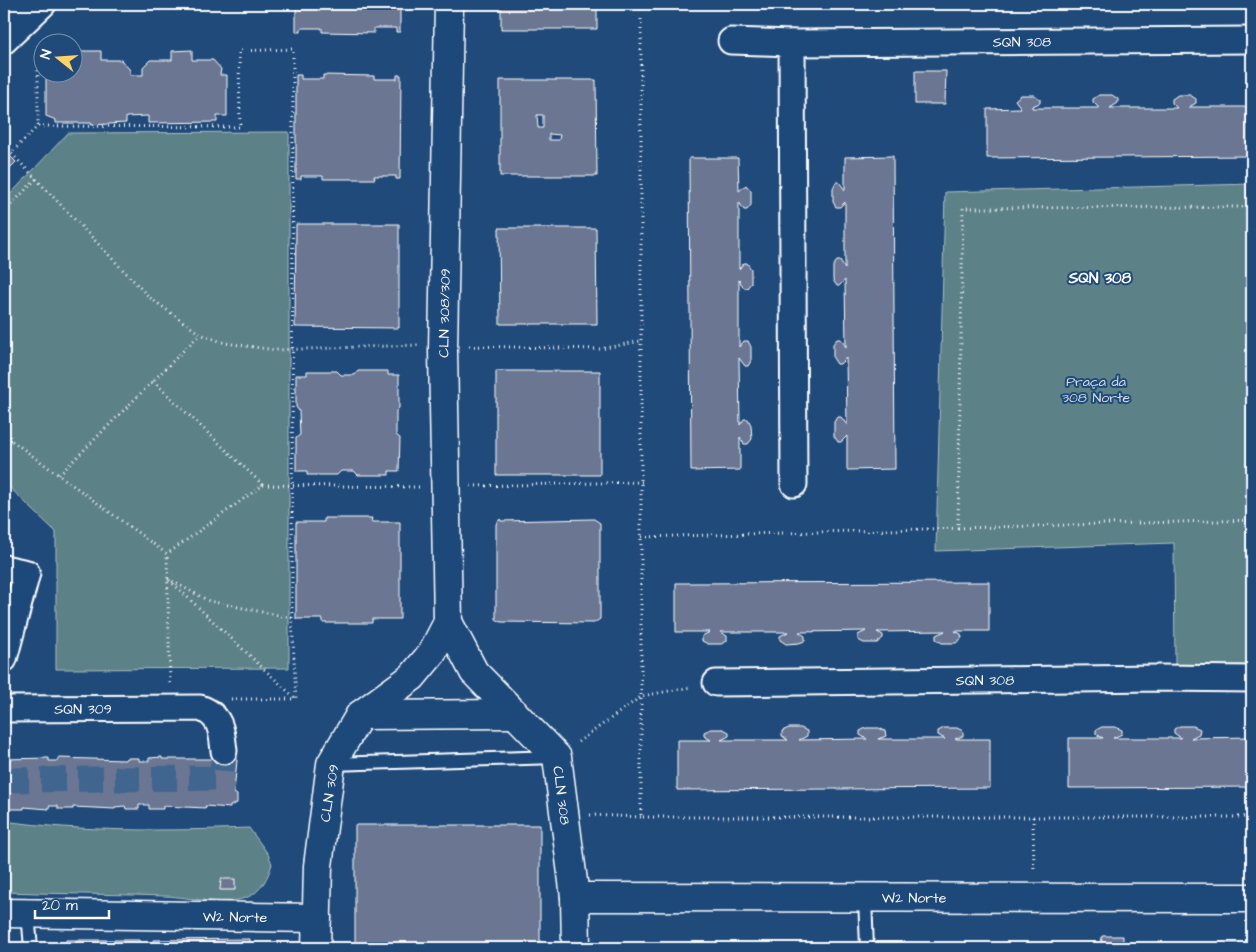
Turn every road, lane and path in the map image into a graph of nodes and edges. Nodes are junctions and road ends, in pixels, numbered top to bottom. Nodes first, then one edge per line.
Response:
1 (449, 4) edge
2 (641, 4) edge
3 (37, 5) edge
4 (4, 6) edge
5 (1252, 40) edge
6 (4, 41) edge
7 (731, 41) dead end
8 (792, 42) junction
9 (38, 126) junction
10 (36, 179) junction
11 (1252, 207) edge
12 (4, 212) edge
13 (200, 334) junction
14 (642, 341) junction
15 (443, 344) junction
16 (479, 347) dead end
17 (292, 350) junction
18 (153, 381) junction
19 (4, 435) edge
20 (59, 476) junction
21 (642, 482) junction
22 (794, 484) dead end
23 (263, 485) junction
24 (293, 486) junction
25 (446, 487) junction
26 (1252, 520) edge
27 (958, 528) junction
28 (642, 537) junction
29 (167, 554) junction
30 (4, 568) edge
31 (168, 579) junction
32 (292, 618) junction
33 (448, 622) junction
34 (4, 659) edge
35 (1252, 679) edge
36 (716, 683) joint
37 (642, 696) junction
38 (165, 708) junction
39 (4, 709) edge
40 (515, 714) junction
41 (360, 716) junction
42 (224, 750) tunnel mouth
43 (557, 757) junction
44 (331, 764) junction
45 (565, 813) junction
46 (642, 817) junction
47 (1034, 817) junction
48 (1252, 817) edge
49 (575, 898) junction
50 (865, 898) junction
51 (1034, 898) junction
52 (1252, 898) edge
53 (16, 913) edge
54 (317, 918) junction
55 (31, 948) edge
56 (316, 948) edge
57 (576, 948) edge
58 (867, 948) edge

1 - 15 street, CLN 308/309
2 - 14 path
3 - 4 street
3 - 6 street
3 - 9 path
5 - 8 street, SQN 308
7 - 8 street, SQN 308
8 - 22 street
9 - 10 path
9 - 17 path
10 - 12 path
10 - 13 path
11 - 27 path
13 - 17 path
13 - 18 path
14 - 16 path
14 - 21 path
15 - 17 path
15 - 25 street, CLN 308/309
17 - 24 path
18 - 20 path
18 - 23 path
19 - 20 path
20 - 29 path
21 - 25 path
21 - 28 path
23 - 24 path
23 - 29 path
24 - 25 path
24 - 32 path
25 - 33 street, CLN 308/309
26 - 27 path
27 - 28 path
28 - 37 path
29 - 31 path
30 - 34 street
31 - 32 path
31 - 32 path
31 - 38 path
33 - 40 street, CLN 308
33 - 41 street, CLN 309
35 - 36 street, SQN 308
36 - 37 path
37 - 43 path
37 - 46 path
38 - 39 street, SQN 309
38 - 42 street, SQN 309
40 - 41 street
40 - 43 street, CLN 308
41 - 44 street, CLN 309
43 - 44 lane
43 - 45 street, CLN 308
44 - 54 street, CLN 309
45 - 46 path
45 - 49 street, CLN 308
46 - 47 path
47 - 48 path
47 - 51 path
49 - 50 street, W2 Norte
49 - 57 street, CLN 308
50 - 51 street, W2 Norte
50 - 58 lane
51 - 52 street, W2 Norte
53 - 54 street, W2 Norte
53 - 55 lane
54 - 56 street, CLN 309

